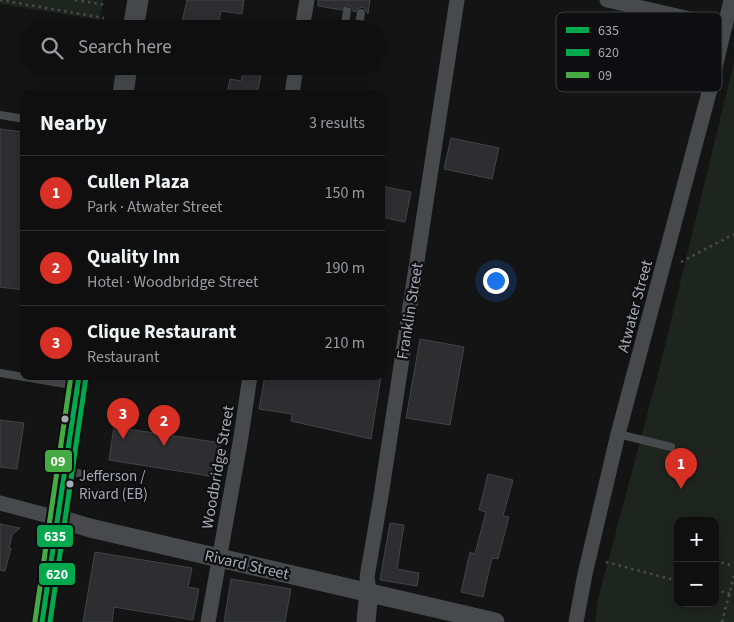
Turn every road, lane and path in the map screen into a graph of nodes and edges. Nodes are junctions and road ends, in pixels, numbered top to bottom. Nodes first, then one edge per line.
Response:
1 (0, 0) edge
2 (76, 0) edge
3 (138, 0) edge
4 (307, 0) edge
5 (457, 0) edge
6 (607, 0) edge
7 (731, 0) edge
8 (106, 5) dead end
9 (347, 10) dead end
10 (659, 12) edge
11 (361, 13) dead end
12 (104, 18) dead end
13 (135, 20) edge
14 (304, 20) edge
15 (345, 20) edge
16 (360, 20) edge
17 (722, 26) edge
18 (725, 27) junction
19 (722, 38) edge
20 (126, 75) edge
21 (295, 75) edge
22 (124, 90) edge
23 (293, 90) edge
24 (708, 92) edge
25 (0, 115) edge
26 (20, 118) edge
27 (734, 234) edge
28 (681, 262) dead end
29 (0, 372) edge
30 (20, 374) edge
31 (249, 380) edge
32 (78, 381) edge
33 (618, 434) junction
34 (671, 447) dead end
35 (64, 470) junction
36 (111, 480) dead end
37 (0, 503) edge
38 (57, 518) junction
39 (219, 558) junction
40 (606, 562) dead end
41 (719, 562) edge
42 (734, 566) edge
43 (734, 576) edge
44 (674, 580) edge
45 (719, 591) edge
46 (369, 592) junction
47 (729, 594) junction
48 (734, 595) edge
49 (42, 622) edge
50 (208, 622) edge
51 (366, 622) edge
52 (495, 622) edge
53 (576, 622) edge
54 (722, 622) edge

1 - 12 path
2 - 8 path
3 - 13 main road
4 - 14 street
5 - 46 street, Franklin Street
6 - 10 street
7 - 18 street, Atwater Street
9 - 15 lane
11 - 16 lane
17 - 18 street
18 - 19 street, Atwater Street
20 - 22 main road
21 - 23 street
24 - 33 street, Atwater Street
25 - 26 lane
27 - 28 path
29 - 30 lane
31 - 39 street, Woodbridge Street
32 - 35 main road
33 - 34 lane
33 - 53 street, Atwater Street
35 - 36 lane
35 - 38 main road
37 - 38 street, Rivard Street
38 - 39 street, Rivard Street
38 - 49 main road
39 - 46 street, Rivard Street
39 - 50 street, Woodbridge Street
40 - 44 path
41 - 42 path
43 - 47 path
45 - 47 path
46 - 51 street, Franklin Street
46 - 52 street, Rivard Street
47 - 48 path
47 - 54 path

